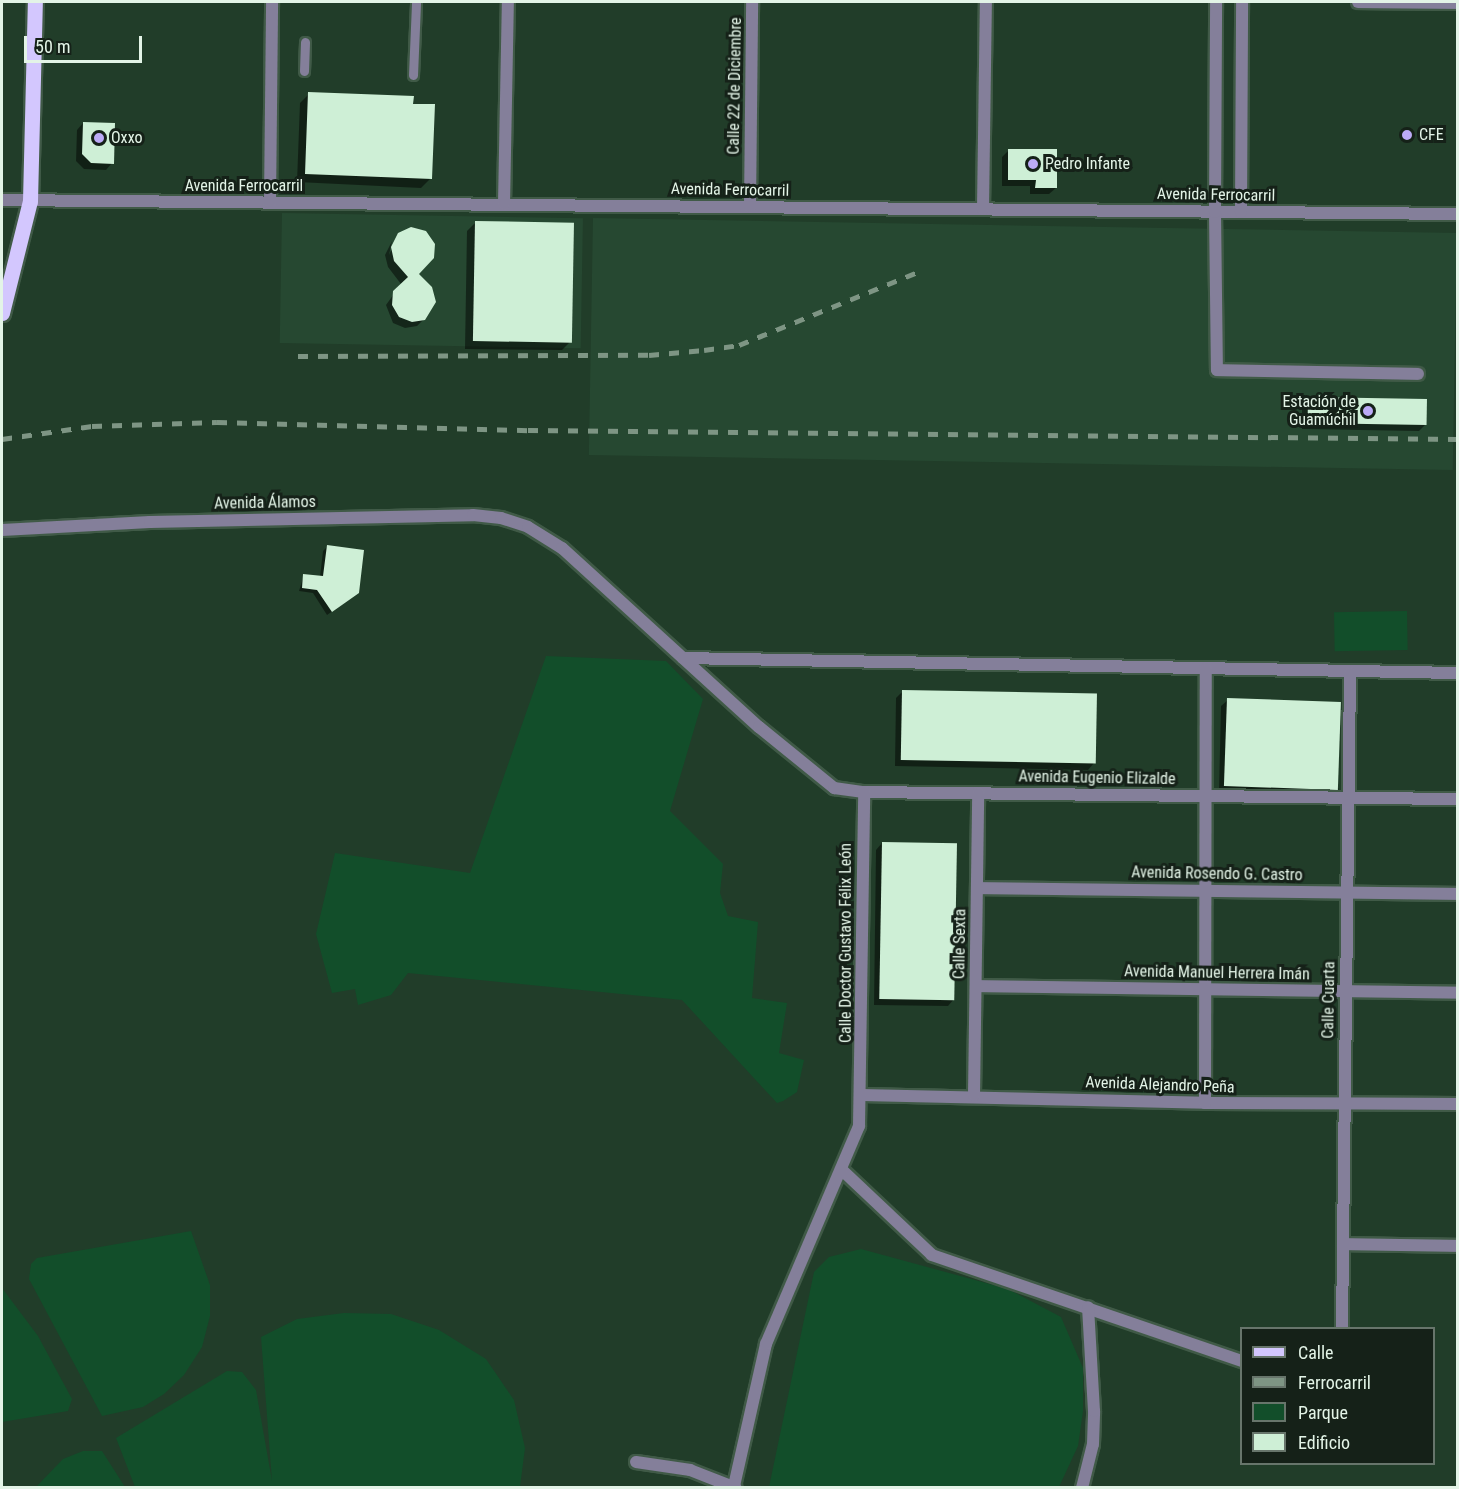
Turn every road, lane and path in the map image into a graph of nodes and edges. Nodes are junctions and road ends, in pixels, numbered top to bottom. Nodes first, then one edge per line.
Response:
1 (35, 2) edge
2 (272, 2) edge
3 (416, 2) edge
4 (508, 2) edge
5 (752, 2) edge
6 (986, 2) edge
7 (1216, 2) edge
8 (1242, 2) edge
9 (1358, 2) edge
10 (1458, 3) edge
11 (305, 42) dead end
12 (304, 71) dead end
13 (413, 75) dead end
14 (2, 200) edge
15 (30, 201) junction
16 (270, 202) junction
17 (504, 204) junction
18 (750, 207) junction
19 (983, 209) junction
20 (1215, 212) junction
21 (1240, 212) junction
22 (1458, 214) edge
23 (2, 313) edge
24 (1418, 374) dead end
25 (2, 530) edge
26 (683, 658) junction
27 (1206, 669) junction
28 (1350, 673) junction
29 (1458, 673) edge
30 (864, 792) junction
31 (978, 793) junction
32 (1206, 796) junction
33 (1348, 798) junction
34 (1458, 799) edge
35 (976, 888) junction
36 (1206, 891) junction
37 (1347, 893) junction
38 (1458, 894) edge
39 (976, 986) junction
40 (1205, 989) junction
41 (1346, 991) junction
42 (1458, 993) edge
43 (862, 1095) junction
44 (974, 1095) junction
45 (1205, 1103) junction
46 (1345, 1104) junction
47 (1458, 1104) edge
48 (843, 1171) junction
49 (1343, 1244) junction
50 (1458, 1246) edge
51 (1088, 1307) junction
52 (1342, 1327) edge
53 (1240, 1360) edge
54 (636, 1462) dead end
55 (735, 1487) edge
56 (1082, 1488) edge

1 - 15 main road
2 - 16 street
3 - 13 lane
4 - 17 street
5 - 18 street, Calle 22 de Diciembre
6 - 19 street
7 - 20 street
8 - 21 street
9 - 10 street
11 - 12 lane
14 - 15 street, Avenida Ferrocarril
15 - 16 street, Avenida Ferrocarril
15 - 23 main road
16 - 17 street, Avenida Ferrocarril
17 - 18 street, Avenida Ferrocarril
18 - 19 street, Avenida Ferrocarril
19 - 20 street, Avenida Ferrocarril
20 - 21 street, Avenida Ferrocarril
20 - 24 street
21 - 22 street, Avenida Ferrocarril
25 - 26 street, Avenida Álamos
26 - 27 street
26 - 30 street, Avenida Eugenio Elizalde
27 - 28 street
27 - 32 street
28 - 29 street
28 - 33 street, Calle Cuarta
30 - 31 street, Avenida Eugenio Elizalde
30 - 43 street, Calle Doctor Gustavo Félix León
31 - 32 street, Avenida Eugenio Elizalde
31 - 35 street, Calle Sexta
32 - 33 street, Avenida Eugenio Elizalde
32 - 36 street
33 - 34 street, Avenida Eugenio Elizalde
33 - 37 street, Calle Cuarta
35 - 36 street, Avenida Rosendo G. Castro
35 - 39 street, Calle Sexta
36 - 37 street, Avenida Rosendo G. Castro
36 - 40 street
37 - 38 street, Avenida Rosendo G. Castro
37 - 41 street, Calle Cuarta
39 - 40 street, Avenida Manuel Herrera Imán
39 - 44 street, Calle Sexta
40 - 41 street, Avenida Manuel Herrera Imán
40 - 45 street
41 - 42 street, Avenida Manuel Herrera Imán
41 - 46 street, Calle Cuarta
43 - 44 street, Avenida Alejandro Peña
43 - 48 street, Calle Doctor Gustavo Félix León
44 - 45 street, Avenida Alejandro Peña
45 - 46 street, Avenida Alejandro Peña
46 - 47 street, Avenida Alejandro Peña
46 - 49 street, Calle Cuarta
48 - 51 street
48 - 55 street, Calle Doctor Gustavo Félix León
49 - 50 street
49 - 52 street, Calle Cuarta
51 - 53 street
51 - 56 street
54 - 55 street

